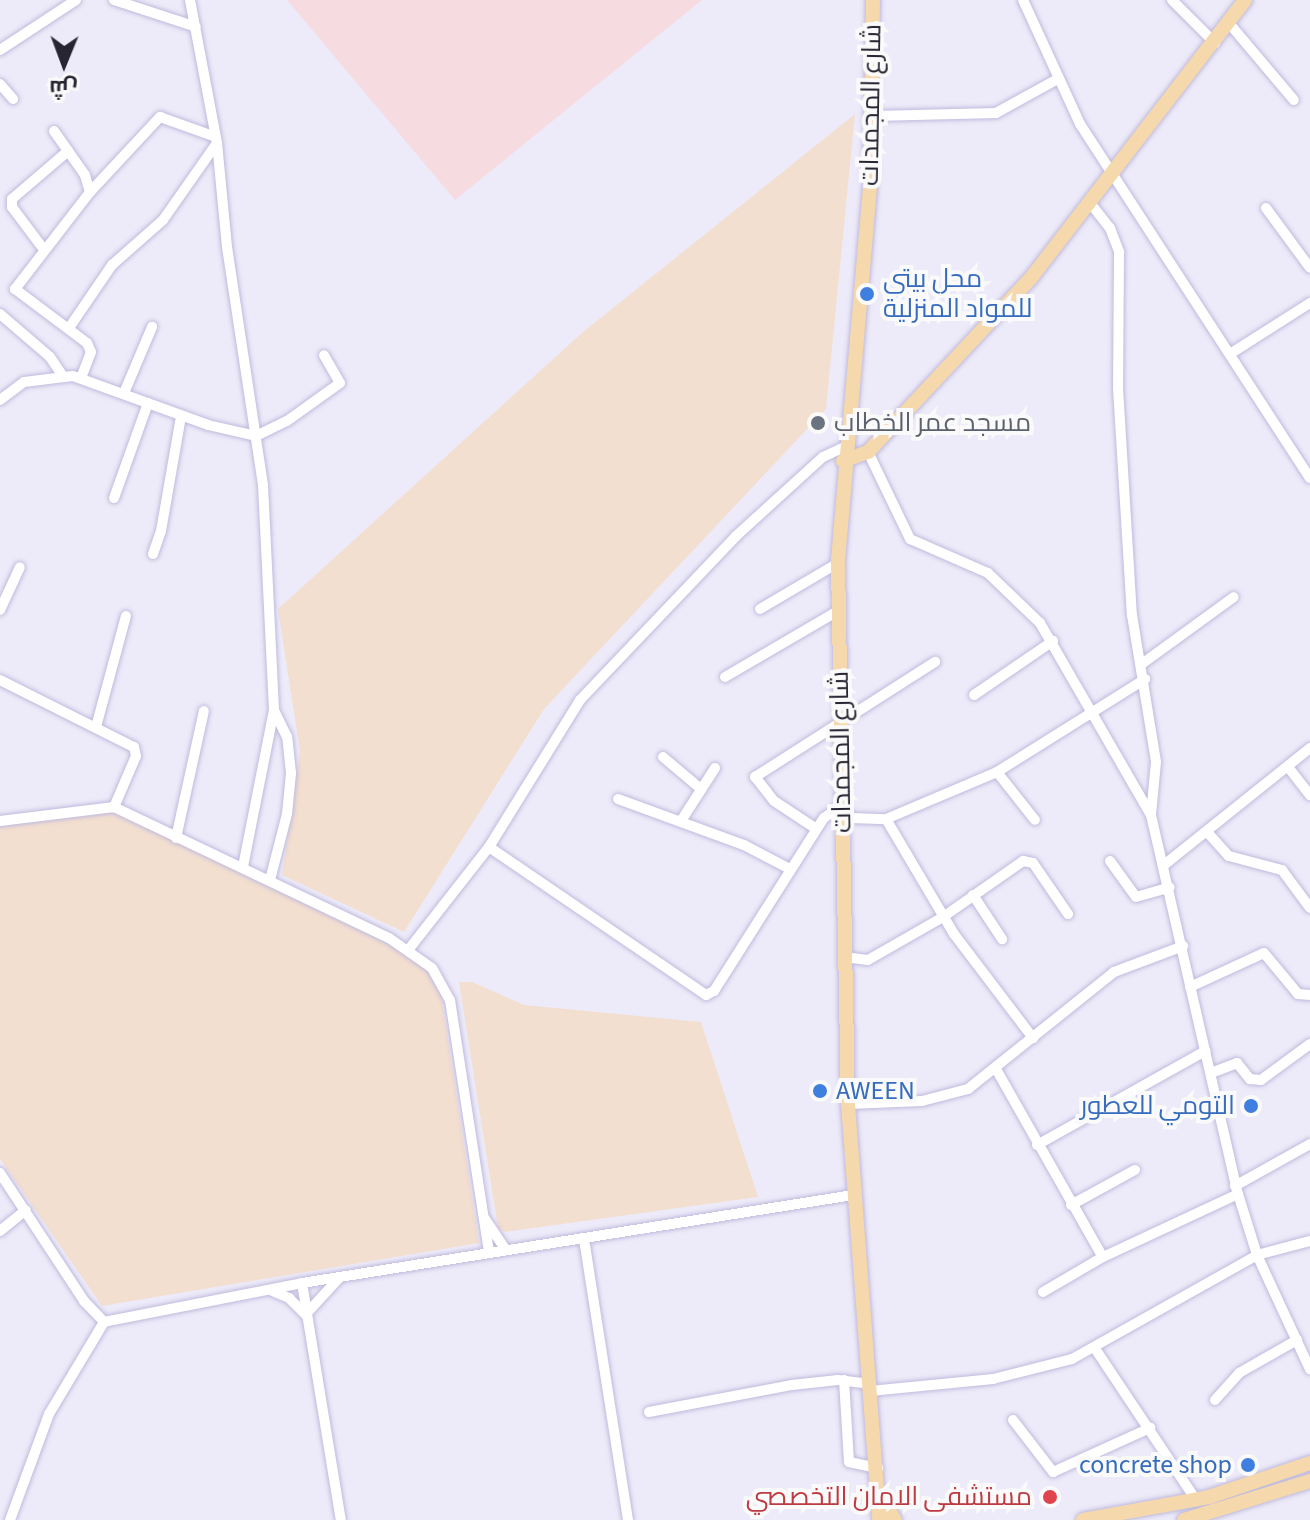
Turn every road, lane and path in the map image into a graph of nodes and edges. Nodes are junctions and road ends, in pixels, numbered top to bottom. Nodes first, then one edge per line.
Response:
1 (76, 0) edge
2 (114, 0) edge
3 (190, 0) edge
4 (873, 0) edge
5 (1023, 0) edge
6 (1172, 0) edge
7 (1245, 0) edge
8 (1228, 22) junction
9 (196, 27) junction
10 (1215, 43) junction
11 (0, 50) edge
12 (1056, 80) junction
13 (0, 84) edge
14 (13, 99) dead end
15 (1294, 100) dead end
16 (874, 116) junction
17 (54, 131) dead end
18 (217, 140) junction
19 (68, 151) junction
20 (1116, 173) junction
21 (90, 192) junction
22 (1091, 204) junction
23 (1266, 208) dead end
24 (42, 247) junction
25 (1310, 268) edge
26 (1310, 303) edge
27 (0, 314) edge
28 (152, 327) dead end
29 (69, 328) junction
30 (1233, 352) junction
31 (324, 355) dead end
32 (62, 375) junction
33 (81, 378) junction
34 (124, 393) junction
35 (1, 398) edge
36 (148, 403) junction
37 (181, 416) junction
38 (256, 436) junction
39 (868, 452) junction
40 (844, 454) junction
41 (1310, 478) edge
42 (114, 498) dead end
43 (153, 554) dead end
44 (838, 563) junction
45 (20, 567) dead end
46 (1234, 597) dead end
47 (760, 609) dead end
48 (0, 610) edge
49 (838, 611) junction
50 (126, 616) dead end
51 (1053, 641) junction
52 (935, 662) dead end
53 (1143, 663) junction
54 (725, 677) dead end
55 (1145, 679) junction
56 (0, 680) edge
57 (974, 695) dead end
58 (274, 710) junction
59 (204, 711) dead end
60 (1093, 715) junction
61 (840, 719) junction
62 (96, 727) junction
63 (1310, 748) edge
64 (663, 757) dead end
65 (1288, 767) junction
66 (715, 768) dead end
67 (997, 772) junction
68 (701, 789) junction
69 (1310, 795) edge
70 (618, 799) dead end
71 (842, 805) junction
72 (114, 807) junction
73 (1151, 815) junction
74 (886, 819) junction
75 (1035, 820) dead end
76 (0, 821) edge
77 (681, 821) junction
78 (815, 828) junction
79 (1208, 833) junction
80 (176, 838) junction
81 (489, 847) junction
82 (1110, 861) dead end
83 (1164, 865) junction
84 (243, 866) junction
85 (790, 869) junction
86 (270, 880) junction
87 (1170, 887) junction
88 (973, 895) junction
89 (1310, 908) edge
90 (1068, 914) dead end
91 (943, 917) junction
92 (1002, 939) dead end
93 (1183, 946) junction
94 (409, 949) junction
95 (844, 957) junction
96 (1190, 987) junction
97 (1310, 995) edge
98 (1033, 1038) junction
99 (1310, 1044) edge
100 (1205, 1051) junction
101 (996, 1069) junction
102 (1211, 1073) junction
103 (848, 1104) junction
104 (1310, 1144) edge
105 (1037, 1145) junction
106 (1135, 1170) dead end
107 (0, 1173) edge
108 (1236, 1190) junction
109 (853, 1195) junction
110 (1071, 1205) junction
111 (26, 1210) junction
112 (484, 1218) junction
113 (0, 1231) edge
114 (584, 1239) junction
115 (1310, 1241) edge
116 (506, 1250) junction
117 (489, 1252) junction
118 (1257, 1255) junction
119 (1103, 1257) junction
120 (341, 1277) junction
121 (302, 1283) junction
122 (268, 1289) junction
123 (1043, 1292) dead end
124 (308, 1316) junction
125 (104, 1322) junction
126 (1297, 1340) junction
127 (1096, 1350) junction
128 (1310, 1369) edge
129 (844, 1380) junction
130 (870, 1388) junction
131 (1215, 1400) dead end
132 (649, 1412) dead end
133 (1013, 1420) dead end
134 (1150, 1428) junction
135 (1310, 1456) edge
136 (1310, 1463) edge
137 (878, 1468) junction
138 (1282, 1473) junction
139 (1307, 1483) edge
140 (880, 1497) junction
141 (1196, 1500) junction
142 (10, 1520) edge
143 (341, 1520) edge
144 (628, 1520) edge
145 (870, 1520) edge
146 (882, 1520) edge
147 (895, 1520) edge
148 (1083, 1520) edge
149 (1184, 1520) edge

1 - 11 street
2 - 9 street
3 - 9 street
4 - 16 main road, شارع المجمدات
5 - 12 street
6 - 10 street
7 - 8 main road
8 - 10 main road
8 - 15 street
9 - 18 street
10 - 20 main road
12 - 16 street
12 - 20 street
13 - 14 street
16 - 40 main road, شارع المجمدات
17 - 19 street
18 - 21 street
18 - 29 street
18 - 38 street
19 - 21 street
19 - 24 street
20 - 22 main road
20 - 30 street
21 - 24 street
22 - 39 main road
22 - 53 street
23 - 25 street
24 - 29 street
26 - 30 street
27 - 32 street
28 - 34 street
29 - 33 street
30 - 41 street
31 - 38 street
32 - 33 street
32 - 35 street
33 - 34 street
34 - 36 street
36 - 37 street
36 - 42 street
37 - 38 street
37 - 43 street
38 - 58 street
39 - 40 main road
39 - 51 street
40 - 44 main road, شارع المجمدات
40 - 81 street
44 - 47 street
44 - 49 main road, شارع المجمدات
45 - 48 street
46 - 53 street
49 - 54 street
49 - 61 main road, شارع المجمدات
50 - 62 street
51 - 57 street
51 - 60 street
52 - 61 street
53 - 55 street
55 - 60 street
55 - 73 street
56 - 62 street
58 - 84 street
58 - 86 street
59 - 80 street
60 - 67 street
60 - 73 street
61 - 71 main road, شارع المجمدات
61 - 78 street
62 - 72 street
63 - 65 street
64 - 68 street
65 - 69 street
65 - 79 street
66 - 68 street
67 - 74 street
67 - 75 street
68 - 77 street
70 - 77 street
71 - 74 street
71 - 78 street
71 - 95 main road, شارع المجمدات
72 - 76 street
72 - 80 street
73 - 83 street
74 - 91 street
77 - 85 street
78 - 85 street
79 - 83 street
79 - 89 street
80 - 84 street
81 - 85 street
81 - 94 street
82 - 87 street
83 - 87 street
84 - 86 street
86 - 94 street
87 - 93 street
88 - 90 street
88 - 91 street
88 - 92 street
91 - 95 street
91 - 98 street
93 - 96 street
93 - 98 street
94 - 112 street
95 - 103 main road, شارع المجمدات
96 - 97 street
96 - 100 street
98 - 101 street
99 - 102 street
100 - 102 street
100 - 105 street
101 - 103 street
101 - 105 street
102 - 108 street
103 - 109 main road, شارع المجمدات
104 - 108 street
105 - 110 street
106 - 110 street
107 - 111 street
108 - 118 street
108 - 119 street
109 - 114 street
109 - 130 main road, شارع المجمدات
110 - 119 street
111 - 113 street
111 - 125 street
112 - 116 street
112 - 117 street
114 - 116 street
114 - 144 street
115 - 118 street
116 - 117 street
117 - 120 street
118 - 126 street
118 - 127 street
119 - 123 street
120 - 121 street
120 - 124 street
121 - 122 street
121 - 124 street
122 - 124 street
122 - 125 street
124 - 143 street
125 - 142 street
126 - 128 street
126 - 131 street
127 - 130 street
127 - 134 street
129 - 130 street
129 - 132 street
129 - 137 street
130 - 137 main road, شارع المجمدات
133 - 134 street
134 - 141 street
135 - 138 main road
136 - 138 main road
137 - 140 main road, شارع المجمدات
138 - 141 main road
139 - 149 main road
140 - 145 main road
140 - 146 main road, شارع المجمدات
140 - 147 main road
141 - 148 main road

